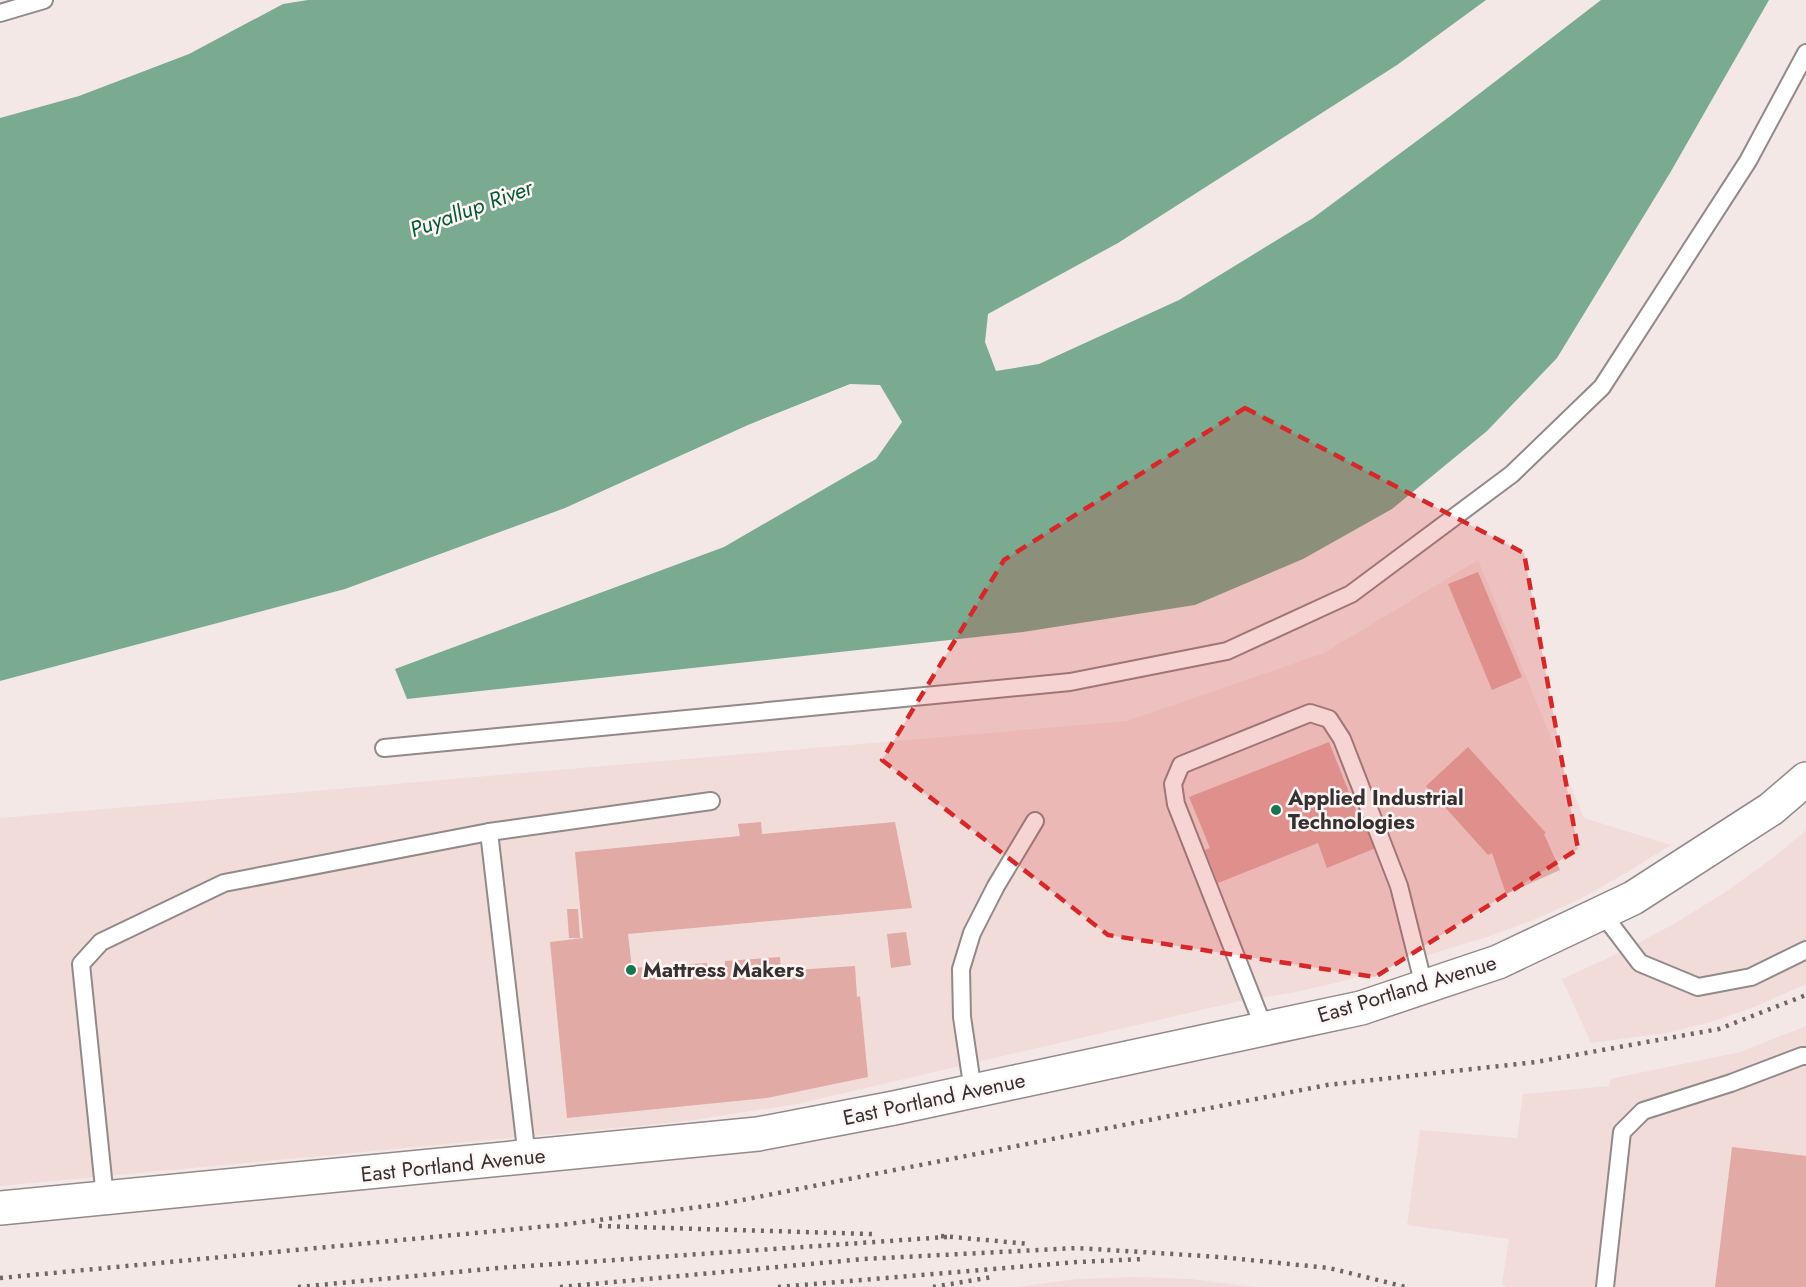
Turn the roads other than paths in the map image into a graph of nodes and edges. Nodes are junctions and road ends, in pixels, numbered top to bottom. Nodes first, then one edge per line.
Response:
1 (44, 0) edge
2 (0, 13) edge
3 (1806, 52) edge
4 (384, 748) dead end
5 (1806, 779) edge
6 (711, 801) dead end
7 (1035, 821) dead end
8 (489, 832) junction
9 (1602, 913) junction
10 (1806, 950) edge
11 (1424, 986) junction
12 (1264, 1029) junction
13 (1806, 1056) edge
14 (973, 1091) junction
15 (527, 1158) junction
16 (105, 1198) junction
17 (0, 1208) edge
18 (1605, 1287) edge

1 - 2 lane
3 - 4 lane
5 - 9 street, East Portland Avenue
6 - 8 lane
7 - 14 lane
8 - 15 lane
8 - 16 lane
9 - 10 lane
9 - 11 street, East Portland Avenue
11 - 12 street, East Portland Avenue
11 - 12 lane
12 - 14 street, East Portland Avenue
13 - 18 lane
14 - 15 street, East Portland Avenue
15 - 16 street, East Portland Avenue
16 - 17 street, East Portland Avenue

